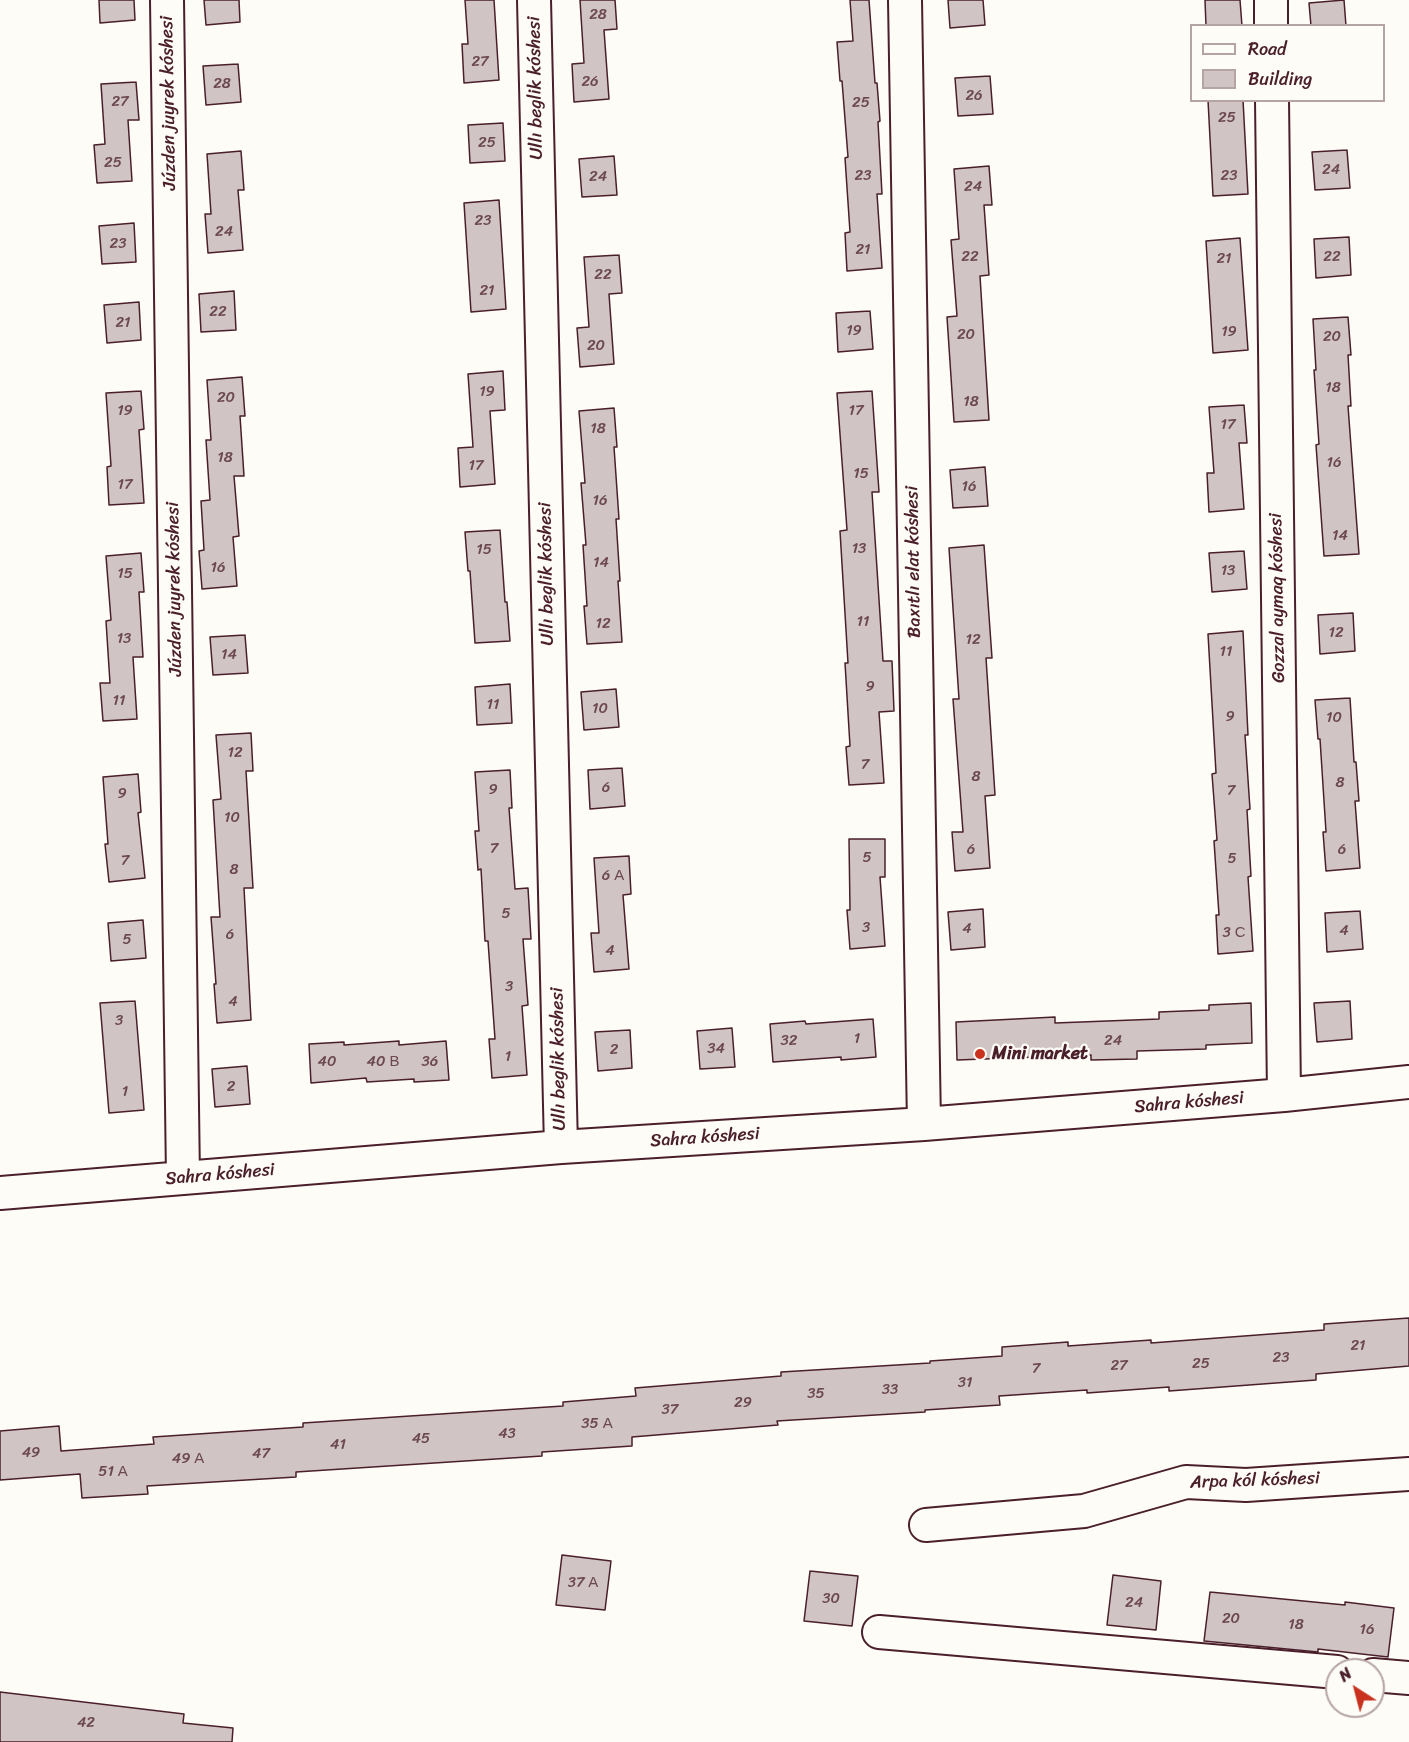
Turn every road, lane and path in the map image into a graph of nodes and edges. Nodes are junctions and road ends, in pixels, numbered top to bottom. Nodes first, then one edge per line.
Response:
1 (167, 0) edge
2 (534, 0) edge
3 (905, 0) edge
4 (1271, 0) edge
5 (1271, 24) edge
6 (1272, 102) edge
7 (1409, 1082) edge
8 (1284, 1095) junction
9 (924, 1124) junction
10 (561, 1147) junction
11 (183, 1178) junction
12 (0, 1193) edge
13 (1409, 1474) edge
14 (926, 1525) dead end
15 (879, 1632) dead end
16 (1325, 1671) edge
17 (1385, 1676) edge
18 (1409, 1678) edge

1 - 11 street, Júzden juyrek kóshesi
2 - 10 street, Ullı beglik kóshesi
3 - 9 street, Baxıtlı elat kóshesi
4 - 5 street
6 - 8 street, Gozzal aymaq kóshesi
7 - 8 street, Sahra kóshesi
8 - 9 street, Sahra kóshesi
9 - 10 street, Sahra kóshesi
10 - 11 street, Sahra kóshesi
11 - 12 street, Sahra kóshesi
13 - 14 street, Arpa kól kóshesi
15 - 16 street
17 - 18 street

